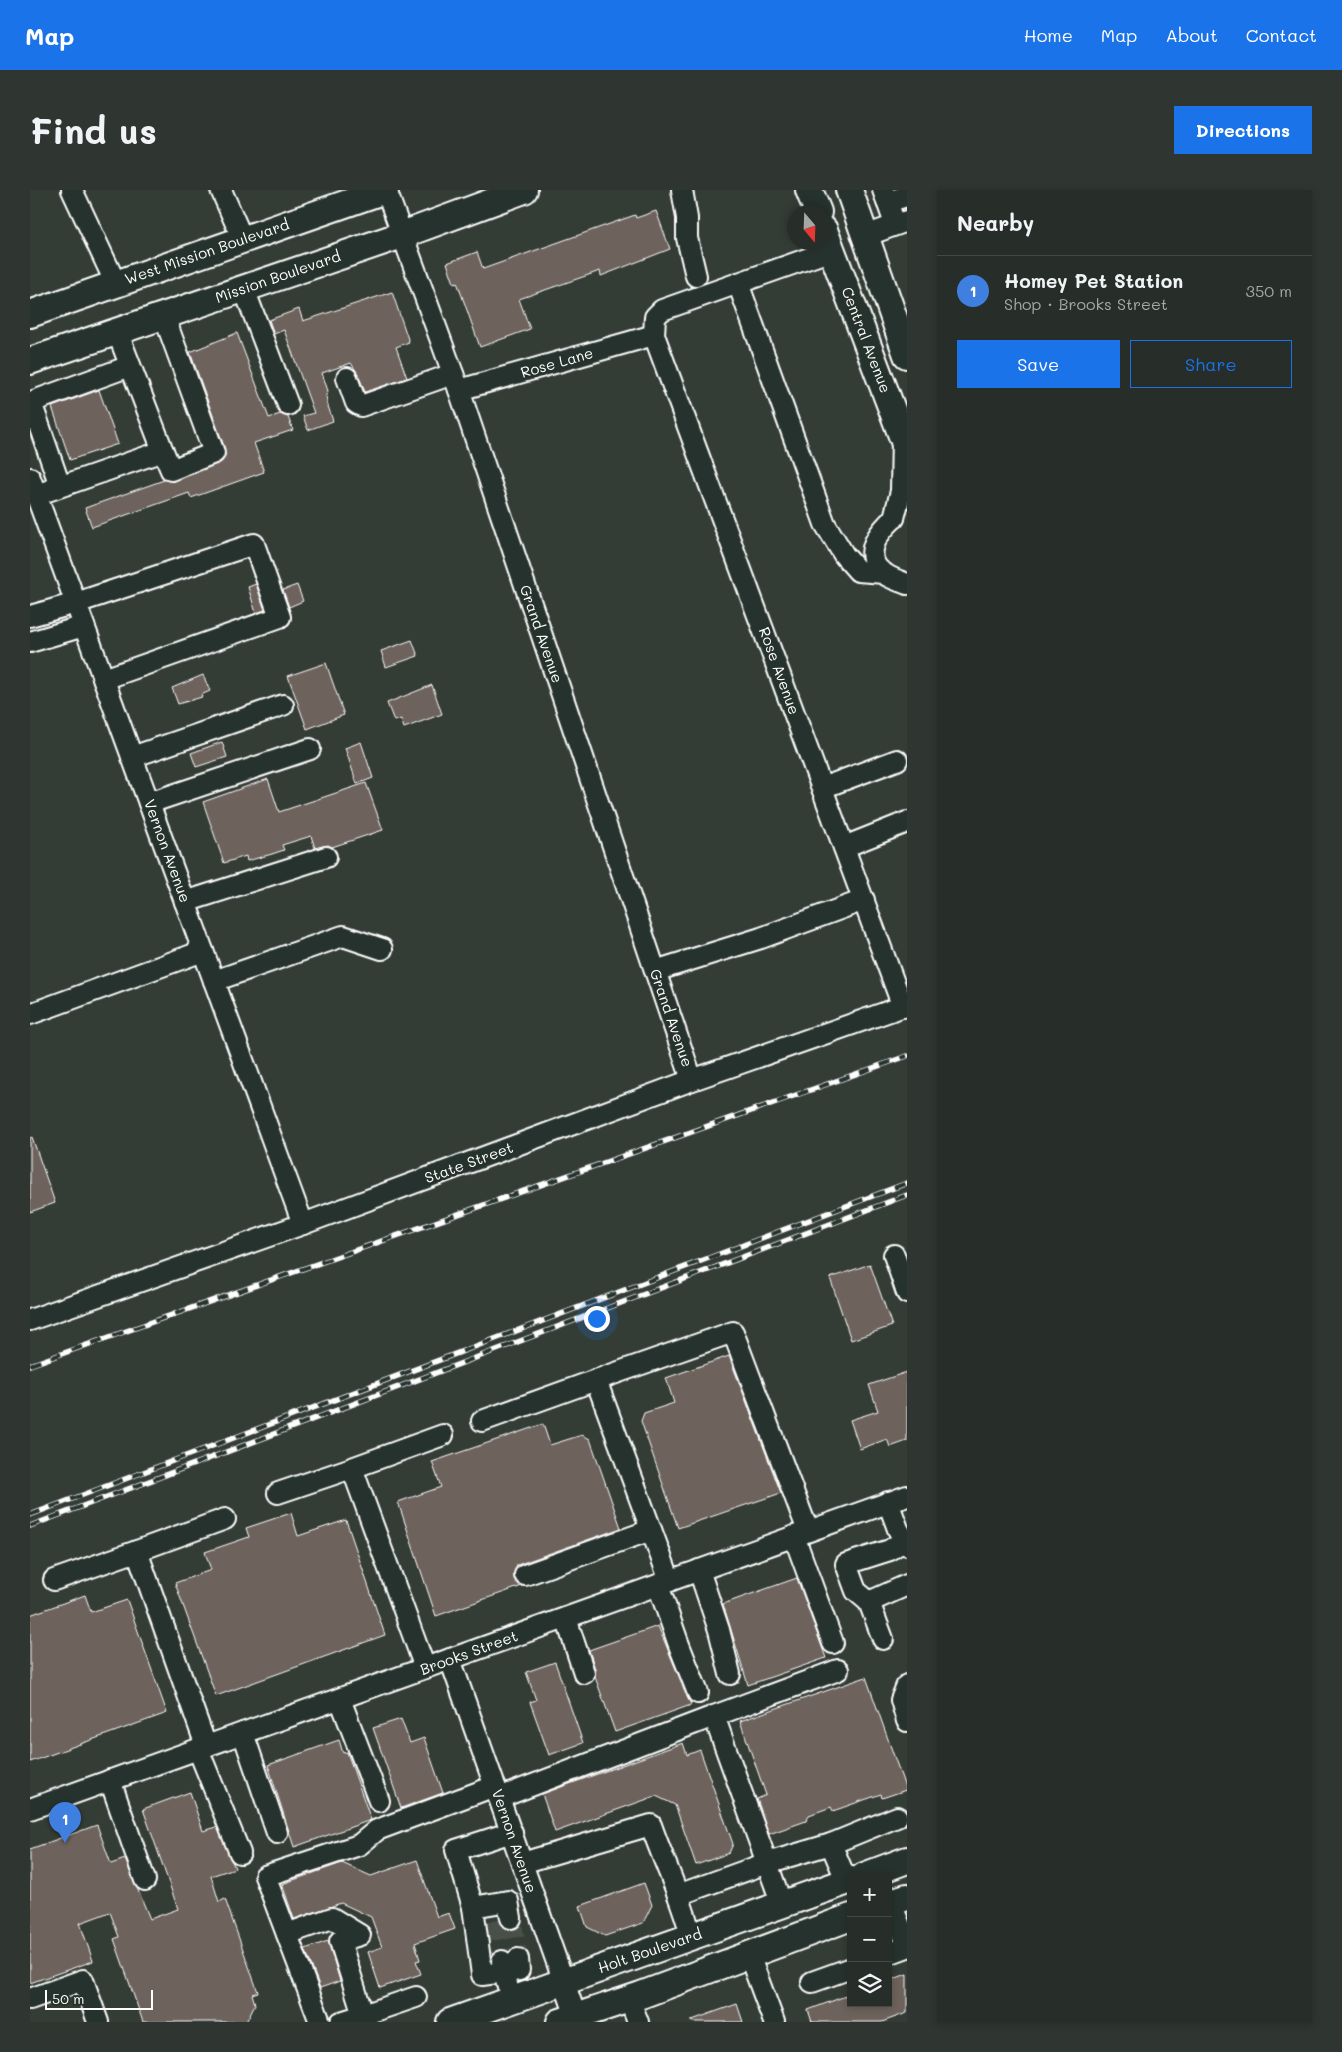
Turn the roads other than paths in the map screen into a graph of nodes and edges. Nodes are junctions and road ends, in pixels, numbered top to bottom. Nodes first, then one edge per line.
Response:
1 (72, 190) edge
2 (221, 190) edge
3 (385, 190) edge
4 (524, 190) edge
5 (682, 190) edge
6 (809, 190) edge
7 (850, 190) edge
8 (885, 196) edge
9 (907, 196) edge
10 (815, 205) edge
11 (901, 223) edge
12 (402, 235) junction
13 (865, 236) junction
14 (243, 240) junction
15 (807, 250) edge
16 (832, 250) edge
17 (696, 276) dead end
18 (738, 283) junction
19 (116, 284) junction
20 (244, 289) junction
21 (30, 314) edge
22 (164, 316) junction
23 (117, 331) junction
24 (654, 335) junction
25 (907, 355) edge
26 (30, 361) edge
27 (130, 366) junction
28 (347, 378) dead end
29 (456, 382) junction
30 (288, 405) dead end
31 (904, 443) edge
32 (163, 451) junction
33 (33, 486) edge
34 (60, 486) junction
35 (900, 520) edge
36 (884, 573) junction
37 (907, 584) edge
38 (76, 603) junction
39 (32, 615) edge
40 (84, 626) junction
41 (36, 641) edge
42 (104, 680) junction
43 (283, 705) dead end
44 (310, 749) dead end
45 (132, 757) junction
46 (897, 760) dead end
47 (822, 788) junction
48 (149, 803) junction
49 (907, 822) edge
50 (844, 847) junction
51 (326, 858) dead end
52 (864, 900) junction
53 (185, 902) junction
54 (382, 949) dead end
55 (203, 951) junction
56 (655, 971) junction
57 (214, 981) junction
58 (905, 1006) edge
59 (30, 1014) edge
60 (692, 1080) junction
61 (303, 1224) junction
62 (894, 1256) dead end
63 (907, 1293) edge
64 (30, 1320) edge
65 (596, 1380) junction
66 (482, 1421) dead end
67 (443, 1435) dead end
68 (352, 1468) junction
69 (278, 1493) dead end
70 (898, 1499) edge
71 (225, 1519) dead end
72 (651, 1530) junction
73 (801, 1534) junction
74 (906, 1543) edge
75 (137, 1551) junction
76 (700, 1570) junction
77 (525, 1575) dead end
78 (54, 1580) dead end
79 (664, 1583) junction
80 (907, 1584) edge
81 (869, 1602) junction
82 (566, 1618) junction
83 (883, 1639) dead end
84 (833, 1643) dead end
85 (450, 1660) junction
86 (425, 1668) junction
87 (838, 1670) dead end
88 (584, 1673) dead end
89 (730, 1674) dead end
90 (907, 1685) edge
91 (698, 1693) dead end
92 (340, 1699) junction
93 (714, 1716) junction
94 (907, 1721) edge
95 (243, 1733) junction
96 (202, 1748) junction
97 (110, 1780) junction
98 (497, 1792) junction
99 (379, 1801) dead end
100 (30, 1809) edge
101 (897, 1817) dead end
102 (512, 1832) junction
103 (277, 1833) dead end
104 (831, 1844) junction
105 (240, 1852) dead end
106 (907, 1860) edge
107 (522, 1863) junction
108 (767, 1863) junction
109 (849, 1872) edge
110 (874, 1872) edge
111 (145, 1880) dead end
112 (847, 1882) edge
113 (678, 1896) junction
114 (895, 1901) edge
115 (782, 1905) junction
116 (473, 1907) junction
117 (500, 1914) dead end
118 (847, 1918) edge
119 (287, 1934) junction
120 (691, 1936) junction
121 (907, 1946) edge
122 (892, 1952) edge
123 (748, 1955) junction
124 (847, 1969) edge
125 (564, 1982) junction
126 (812, 1982) dead end
127 (416, 1997) dead end
128 (30, 1999) edge
129 (512, 2000) junction
130 (634, 2010) edge
131 (364, 2019) edge
132 (571, 2020) edge
133 (98, 2022) edge
134 (320, 2022) edge
135 (341, 2022) edge
136 (450, 2022) edge
137 (774, 2022) edge

1 - 19 street
2 - 14 street
3 - 12 street, Grand Avenue
3 - 14 main road, West Mission Boulevard
4 - 12 main road, Mission Boulevard
5 - 17 street
6 - 10 main road
7 - 13 main road
8 - 9 street
8 - 11 street
11 - 13 street
12 - 20 main road, Mission Boulevard
12 - 29 street, Grand Avenue
13 - 25 main road
14 - 19 main road, West Mission Boulevard
15 - 18 street
16 - 31 main road, Central Avenue
18 - 24 street
18 - 36 street
19 - 21 main road, West Mission Boulevard
20 - 22 main road, Mission Boulevard
20 - 30 street
22 - 23 main road, Mission Boulevard
22 - 32 street
23 - 26 main road, Mission Boulevard
23 - 27 street
24 - 29 street, Rose Lane
24 - 47 street, Rose Avenue
27 - 32 street
27 - 34 street
28 - 29 street, Rose Lane
29 - 56 street, Grand Avenue
31 - 35 street
32 - 34 street
33 - 34 street
33 - 38 street, Vernon Avenue
35 - 36 street
36 - 37 street
38 - 39 street
38 - 40 street, Vernon Avenue
38 - 42 street
39 - 41 street
40 - 41 street
40 - 42 street, Vernon Avenue
42 - 45 street, Vernon Avenue
43 - 45 street
44 - 48 street
45 - 48 street, Vernon Avenue
46 - 47 street
47 - 50 street, Rose Avenue
48 - 53 street, Vernon Avenue
49 - 50 street
50 - 52 street, Rose Avenue
51 - 53 street
52 - 56 street
52 - 58 street, Rose Avenue
53 - 55 street, Vernon Avenue
54 - 57 street
55 - 57 street, Vernon Avenue
55 - 59 street
56 - 60 street, Grand Avenue
57 - 61 street, Vernon Avenue
58 - 60 street, State Street
60 - 61 street, State Street
61 - 64 street, State Street
62 - 63 street
65 - 66 street
65 - 72 street
65 - 73 street
67 - 68 street
68 - 69 street
68 - 86 street
70 - 73 street, Brooks Street
70 - 74 street
71 - 75 street
72 - 77 street
72 - 79 street
73 - 76 street, Brooks Street
73 - 84 street
74 - 81 street
75 - 78 street
75 - 96 street
76 - 79 street, Brooks Street
76 - 89 street
79 - 82 street, Brooks Street
79 - 91 street
80 - 81 street
81 - 83 street
82 - 85 street, Brooks Street
82 - 88 street
85 - 86 street, Brooks Street
85 - 98 street, Vernon Avenue
86 - 92 street, Brooks Street
87 - 93 street
90 - 94 street
92 - 95 street, Brooks Street
92 - 99 street
93 - 98 street
93 - 108 street
95 - 96 street, Brooks Street
95 - 103 street
96 - 97 street, Brooks Street
96 - 105 street
97 - 100 street, Brooks Street
97 - 111 street
98 - 102 street, Vernon Avenue
98 - 119 street
101 - 104 street
102 - 107 street, Vernon Avenue
102 - 116 street
104 - 108 street
104 - 109 street
106 - 110 main road, Holt Boulevard
107 - 113 street
107 - 125 street, Vernon Avenue
108 - 113 street
108 - 115 street
112 - 115 main road, Holt Boulevard
113 - 120 street
114 - 121 street
115 - 120 main road, Holt Boulevard
116 - 117 street
116 - 129 street
118 - 123 main road
119 - 131 street
119 - 134 street
120 - 125 main road, Holt Boulevard
121 - 122 street
123 - 130 main road
123 - 137 street
124 - 126 street
125 - 129 main road, Holt Boulevard
125 - 132 street, Vernon Avenue
127 - 131 street
128 - 133 street
129 - 136 main road, Holt Boulevard
130 - 132 main road
131 - 135 street

